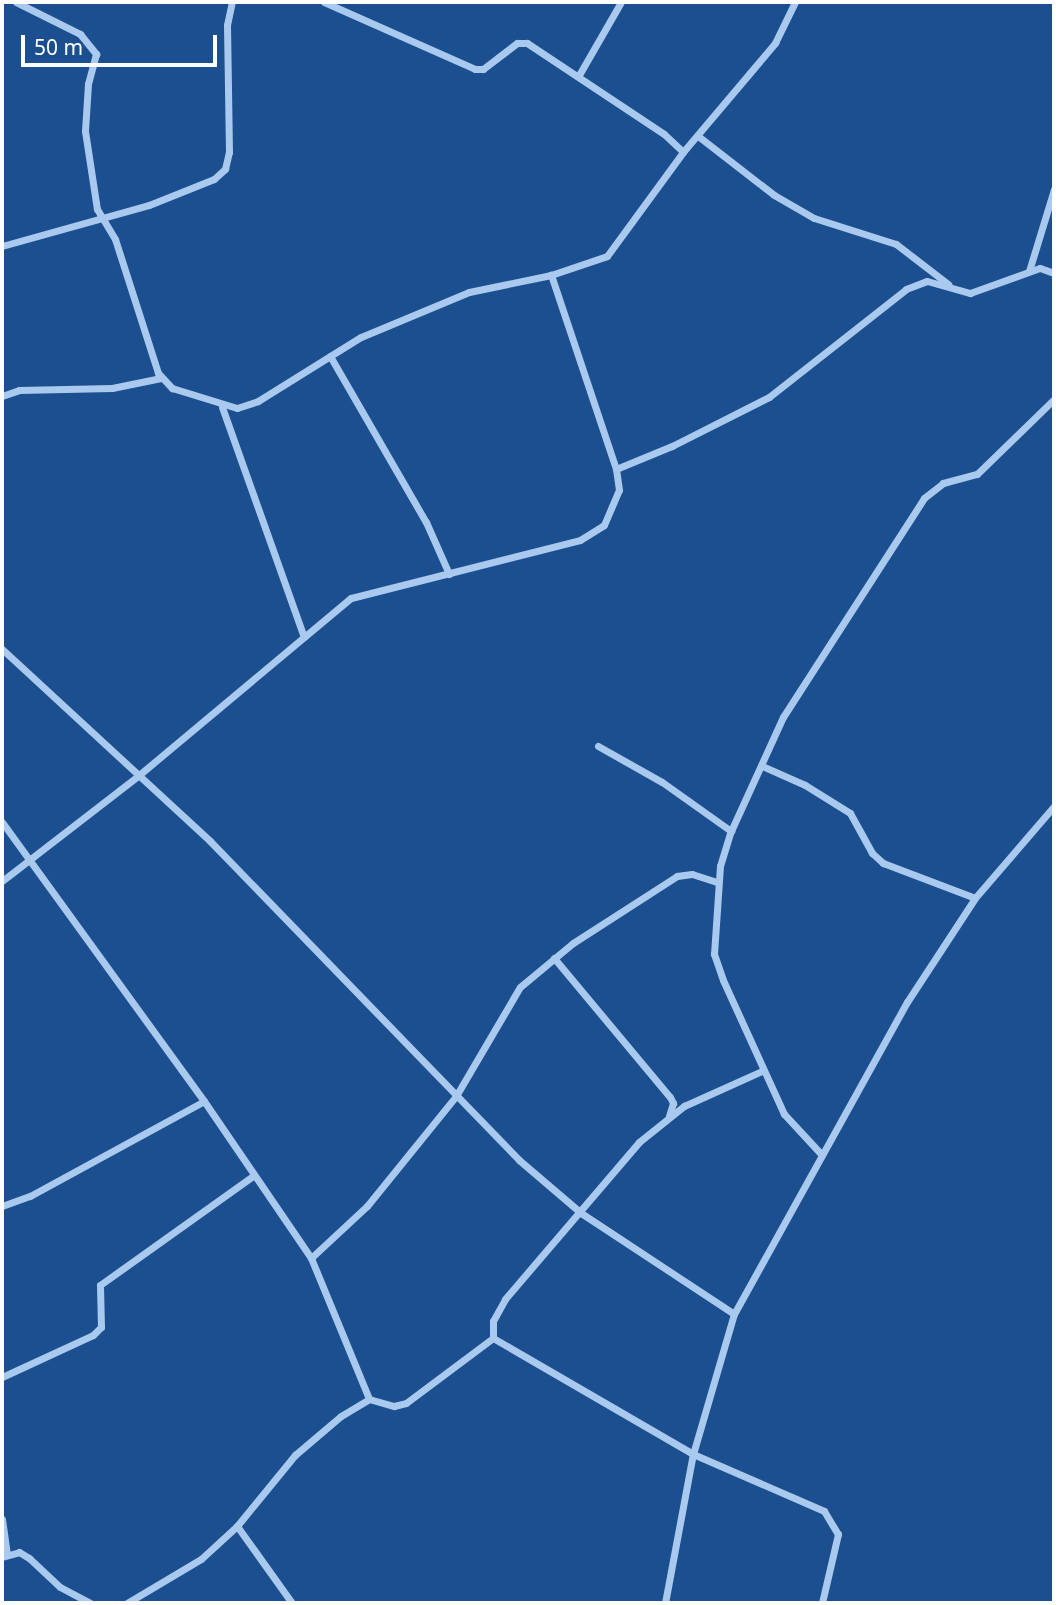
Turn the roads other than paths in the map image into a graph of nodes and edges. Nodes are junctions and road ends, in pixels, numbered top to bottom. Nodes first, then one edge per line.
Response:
1 (16, 2) edge
2 (232, 2) edge
3 (324, 2) edge
4 (621, 2) edge
5 (795, 2) edge
6 (579, 75) junction
7 (698, 136) junction
8 (683, 152) junction
9 (1054, 190) edge
10 (101, 216) junction
11 (2, 246) edge
12 (1029, 271) junction
13 (1054, 273) edge
14 (551, 275) junction
15 (955, 290) junction
16 (330, 356) junction
17 (161, 378) junction
18 (2, 396) edge
19 (1054, 399) edge
20 (222, 407) junction
21 (616, 469) junction
22 (449, 574) junction
23 (304, 637) junction
24 (2, 649) edge
25 (598, 746) dead end
26 (762, 766) junction
27 (139, 775) junction
28 (1054, 806) edge
29 (2, 822) edge
30 (731, 831) junction
31 (29, 860) junction
32 (2, 881) edge
33 (717, 882) junction
34 (975, 898) junction
35 (554, 958) junction
36 (761, 1071) junction
37 (456, 1097) junction
38 (204, 1101) junction
39 (669, 1117) junction
40 (822, 1155) junction
41 (253, 1176) junction
42 (2, 1206) edge
43 (581, 1213) junction
44 (311, 1258) junction
45 (734, 1314) junction
46 (493, 1338) junction
47 (2, 1377) edge
48 (369, 1399) junction
49 (693, 1454) junction
50 (2, 1519) edge
51 (237, 1526) junction
52 (4, 1556) edge
53 (90, 1603) edge
54 (127, 1603) edge
55 (292, 1603) edge
56 (665, 1603) edge
57 (822, 1603) edge

1 - 10 street
2 - 10 street
3 - 6 street
4 - 6 street
5 - 7 street
6 - 8 street
7 - 8 street
7 - 15 street
8 - 14 street
9 - 12 street
10 - 11 street
10 - 17 street
12 - 13 street
12 - 15 street
14 - 16 street
14 - 21 street
15 - 21 street
16 - 20 street
16 - 22 street
17 - 18 street
17 - 20 street
19 - 26 street
20 - 23 street
21 - 22 street
22 - 23 street
23 - 27 street
24 - 27 street
25 - 30 street
26 - 30 street
26 - 34 street
27 - 31 street
27 - 37 street
28 - 34 street
29 - 31 street
30 - 33 street
31 - 32 street
31 - 38 street
33 - 35 street
33 - 36 street
34 - 40 street
35 - 37 street
35 - 39 street
36 - 39 street
36 - 40 street
37 - 43 street
37 - 44 street
38 - 41 street
38 - 42 street
39 - 43 street
40 - 45 street
41 - 44 street
41 - 47 street
43 - 45 street
43 - 46 street
44 - 48 street
45 - 49 street
46 - 48 street
46 - 49 street
48 - 51 street
49 - 56 street
49 - 57 street
50 - 52 street
51 - 54 street
51 - 55 street
52 - 53 street

